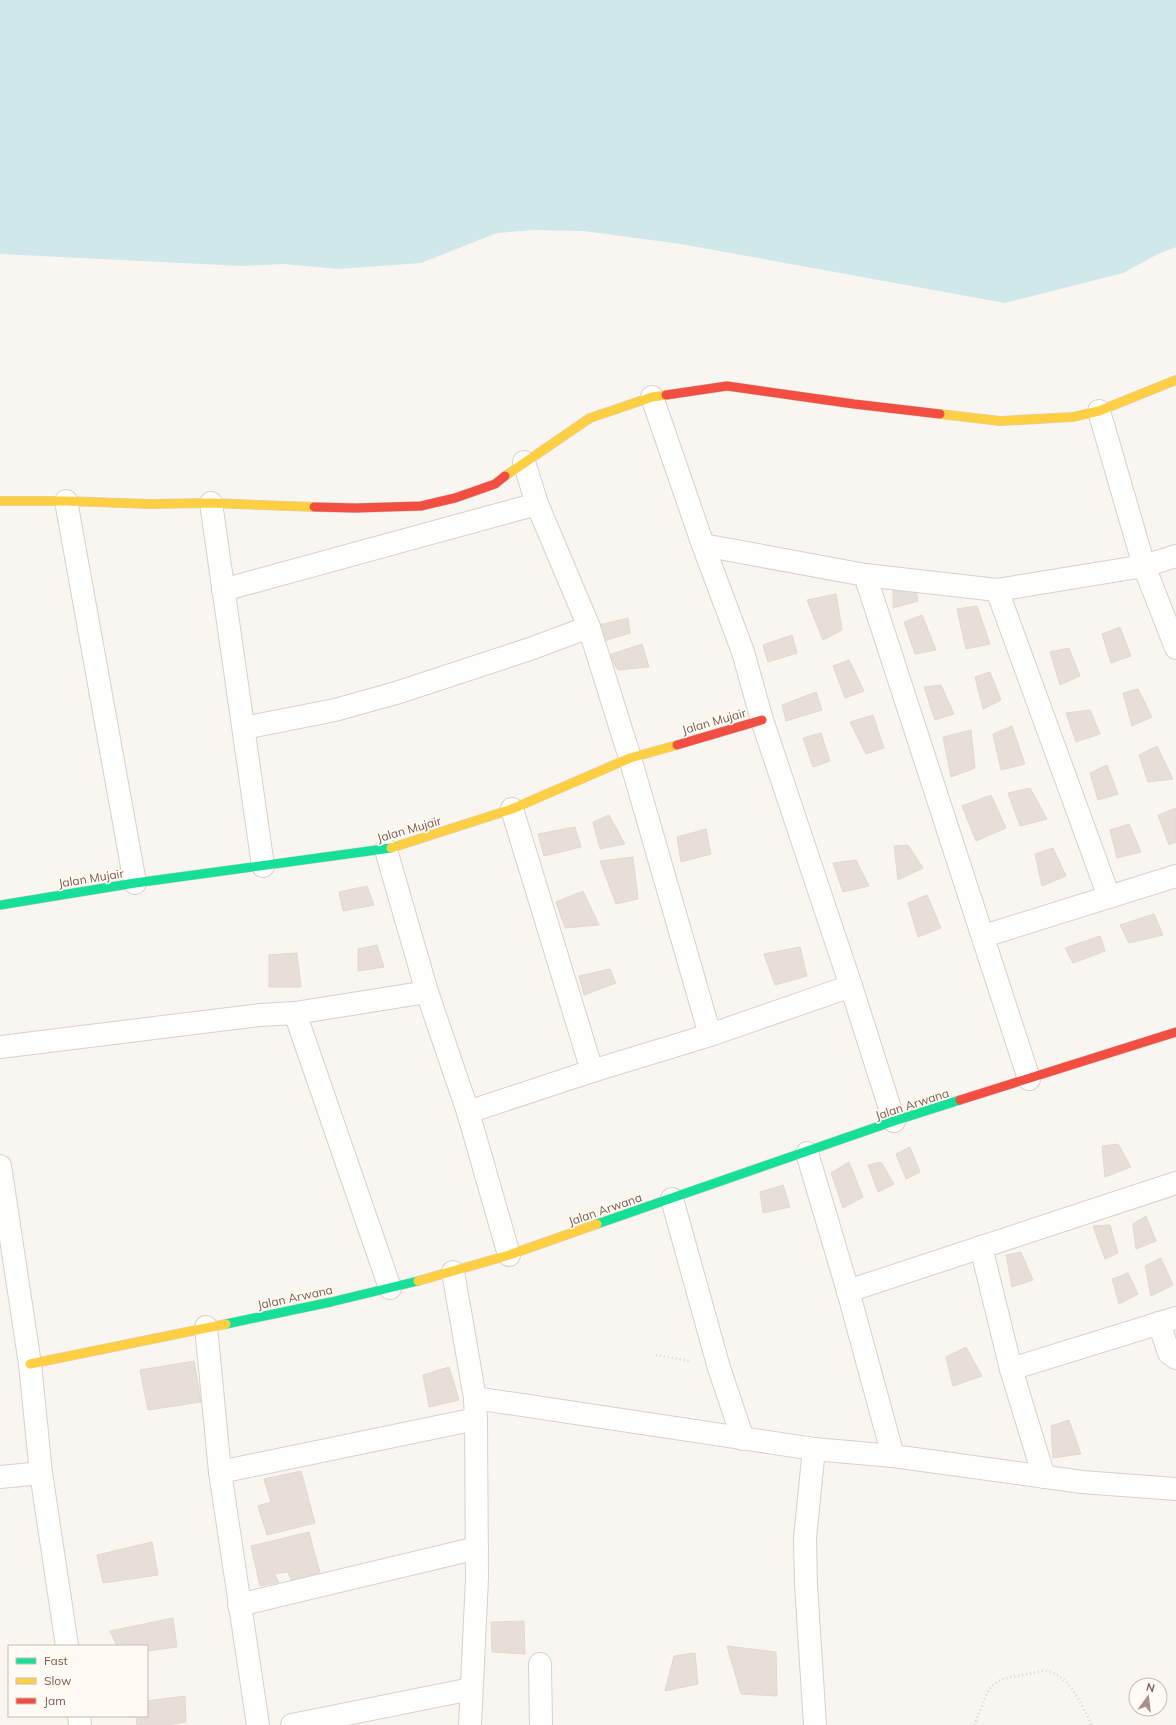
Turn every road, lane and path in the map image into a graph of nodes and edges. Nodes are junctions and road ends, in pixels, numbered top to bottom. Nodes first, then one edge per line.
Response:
1 (1176, 380) edge
2 (652, 397) junction
3 (1099, 411) junction
4 (524, 462) junction
5 (66, 500) junction
6 (0, 501) edge
7 (211, 503) junction
8 (537, 504) junction
9 (703, 544) junction
10 (1176, 556) edge
11 (1144, 566) junction
12 (865, 575) junction
13 (223, 590) junction
14 (997, 590) junction
15 (589, 627) junction
16 (1176, 648) edge
17 (762, 720) junction
18 (244, 728) junction
19 (630, 758) junction
20 (512, 809) junction
21 (386, 850) junction
22 (263, 866) junction
23 (1176, 876) edge
24 (135, 882) junction
25 (1108, 897) junction
26 (0, 905) edge
27 (984, 936) junction
28 (851, 986) junction
29 (427, 992) junction
30 (295, 1013) junction
31 (1176, 1032) edge
32 (710, 1035) junction
33 (0, 1047) edge
34 (592, 1071) junction
35 (1029, 1079) junction
36 (468, 1112) junction
37 (894, 1121) junction
38 (807, 1153) junction
39 (0, 1166) edge
40 (1176, 1183) edge
41 (672, 1199) junction
42 (981, 1247) junction
43 (509, 1255) junction
44 (454, 1272) junction
45 (390, 1288) junction
46 (848, 1291) junction
47 (1167, 1321) edge
48 (206, 1327) junction
49 (1176, 1358) edge
50 (30, 1364) junction
51 (1011, 1370) junction
52 (476, 1409) junction
53 (743, 1439) junction
54 (814, 1449) junction
55 (893, 1456) junction
56 (220, 1472) junction
57 (41, 1473) junction
58 (0, 1477) edge
59 (1044, 1477) junction
60 (1176, 1489) edge
61 (477, 1548) junction
62 (239, 1605) junction
63 (67, 1645) edge
64 (540, 1664) dead end
65 (471, 1689) junction
66 (258, 1725) edge
67 (292, 1725) edge
68 (470, 1725) edge
69 (541, 1725) edge
70 (815, 1725) edge
71 (974, 1725) edge
72 (1092, 1725) edge

1 - 3 street
2 - 3 street
2 - 4 street
2 - 9 street
3 - 11 street
4 - 7 street
4 - 8 street
5 - 6 street
5 - 7 street
5 - 24 street
7 - 13 street
8 - 13 street
8 - 15 street
9 - 12 street
9 - 17 street
10 - 11 street
11 - 14 street
11 - 16 street
12 - 14 street
12 - 27 street
13 - 18 street
14 - 25 street
15 - 18 street
15 - 19 street
17 - 19 street, Jalan Mujair
17 - 28 street
18 - 22 street
19 - 20 street, Jalan Mujair
19 - 32 street
20 - 21 street, Jalan Mujair
20 - 34 street
21 - 22 street, Jalan Mujair
21 - 29 street
22 - 24 street, Jalan Mujair
23 - 25 street
24 - 26 street, Jalan Mujair
25 - 27 street
27 - 35 street
28 - 32 street
28 - 37 street
29 - 30 street
29 - 36 street
30 - 33 street
30 - 45 street
31 - 35 street, Jalan Arwana
32 - 34 street
34 - 36 street
35 - 37 street, Jalan Arwana
36 - 43 street
37 - 38 street, Jalan Arwana
38 - 41 street, Jalan Arwana
38 - 46 street
39 - 50 street
40 - 42 street
41 - 43 street, Jalan Arwana
41 - 53 street
42 - 46 street
42 - 51 street
43 - 44 street, Jalan Arwana
44 - 45 street, Jalan Arwana
44 - 52 street
45 - 48 street, Jalan Arwana
46 - 55 street
47 - 49 street
47 - 51 street
48 - 50 street, Jalan Arwana
48 - 56 street
50 - 57 street
51 - 59 street
52 - 53 street
52 - 56 street
52 - 61 street
53 - 54 street
54 - 55 street
54 - 70 street
55 - 59 street
56 - 62 street
57 - 58 street
57 - 63 street
59 - 60 street
61 - 62 street
61 - 65 street
62 - 66 street
64 - 69 street
65 - 67 street
65 - 68 street
71 - 72 path

